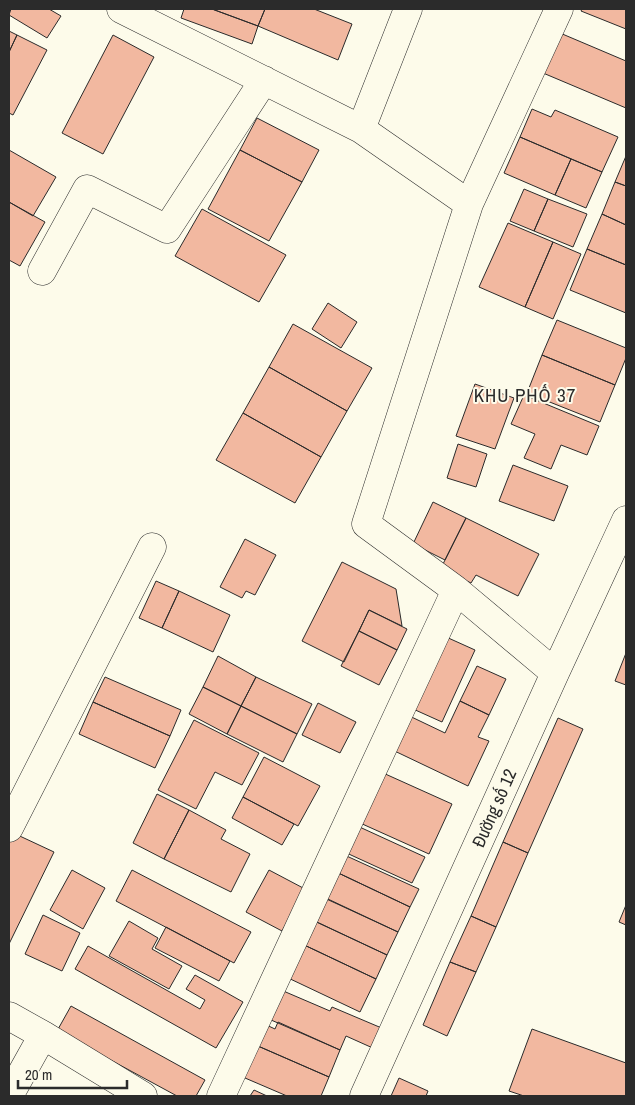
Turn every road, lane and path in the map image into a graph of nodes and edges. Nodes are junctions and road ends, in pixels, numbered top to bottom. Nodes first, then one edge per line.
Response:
1 (121, 9) edge
2 (408, 9) edge
3 (559, 9) edge
4 (264, 80) junction
5 (362, 129) junction
6 (469, 204) junction
7 (42, 271) dead end
8 (626, 520) edge
9 (152, 547) dead end
10 (617, 566) edge
11 (456, 590) junction
12 (555, 672) junction
13 (9, 828) edge
14 (9, 1016) edge
15 (44, 1035) junction
16 (9, 1096) edge
17 (143, 1096) edge
18 (221, 1096) edge
19 (364, 1096) edge

1 - 4 street
2 - 5 street
3 - 6 street
4 - 5 street
4 - 7 street
5 - 6 street
6 - 11 street
8 - 10 street, Đường số 12
9 - 13 street
10 - 12 street, Đường số 12
11 - 12 street
11 - 18 street
12 - 19 street, Đường số 12
14 - 15 street
15 - 16 street
15 - 17 street

